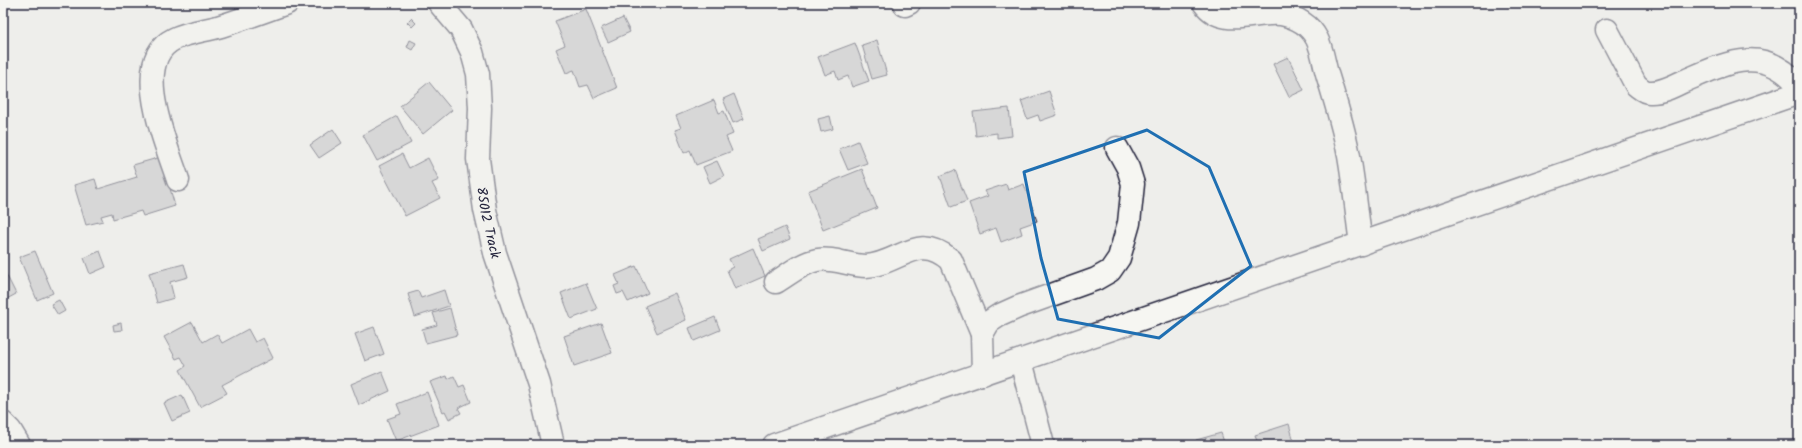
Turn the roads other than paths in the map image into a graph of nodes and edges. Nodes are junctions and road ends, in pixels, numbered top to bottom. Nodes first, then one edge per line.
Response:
1 (287, 3) edge
2 (439, 3) edge
3 (1204, 3) edge
4 (1607, 30) dead end
5 (1799, 86) edge
6 (1799, 93) edge
7 (1117, 148) dead end
8 (178, 180) dead end
9 (1361, 244) junction
10 (776, 282) dead end
11 (982, 334) junction
12 (1021, 361) junction
13 (982, 374) junction
14 (3, 423) edge
15 (19, 445) edge
16 (554, 445) edge
17 (774, 445) edge
18 (1043, 445) edge

1 - 8 street
2 - 16 street, 85012 Track
3 - 9 street
4 - 5 street
6 - 9 street
7 - 11 street
9 - 12 street
10 - 11 street
11 - 13 street
12 - 13 street
12 - 18 street
13 - 17 street
14 - 15 street

